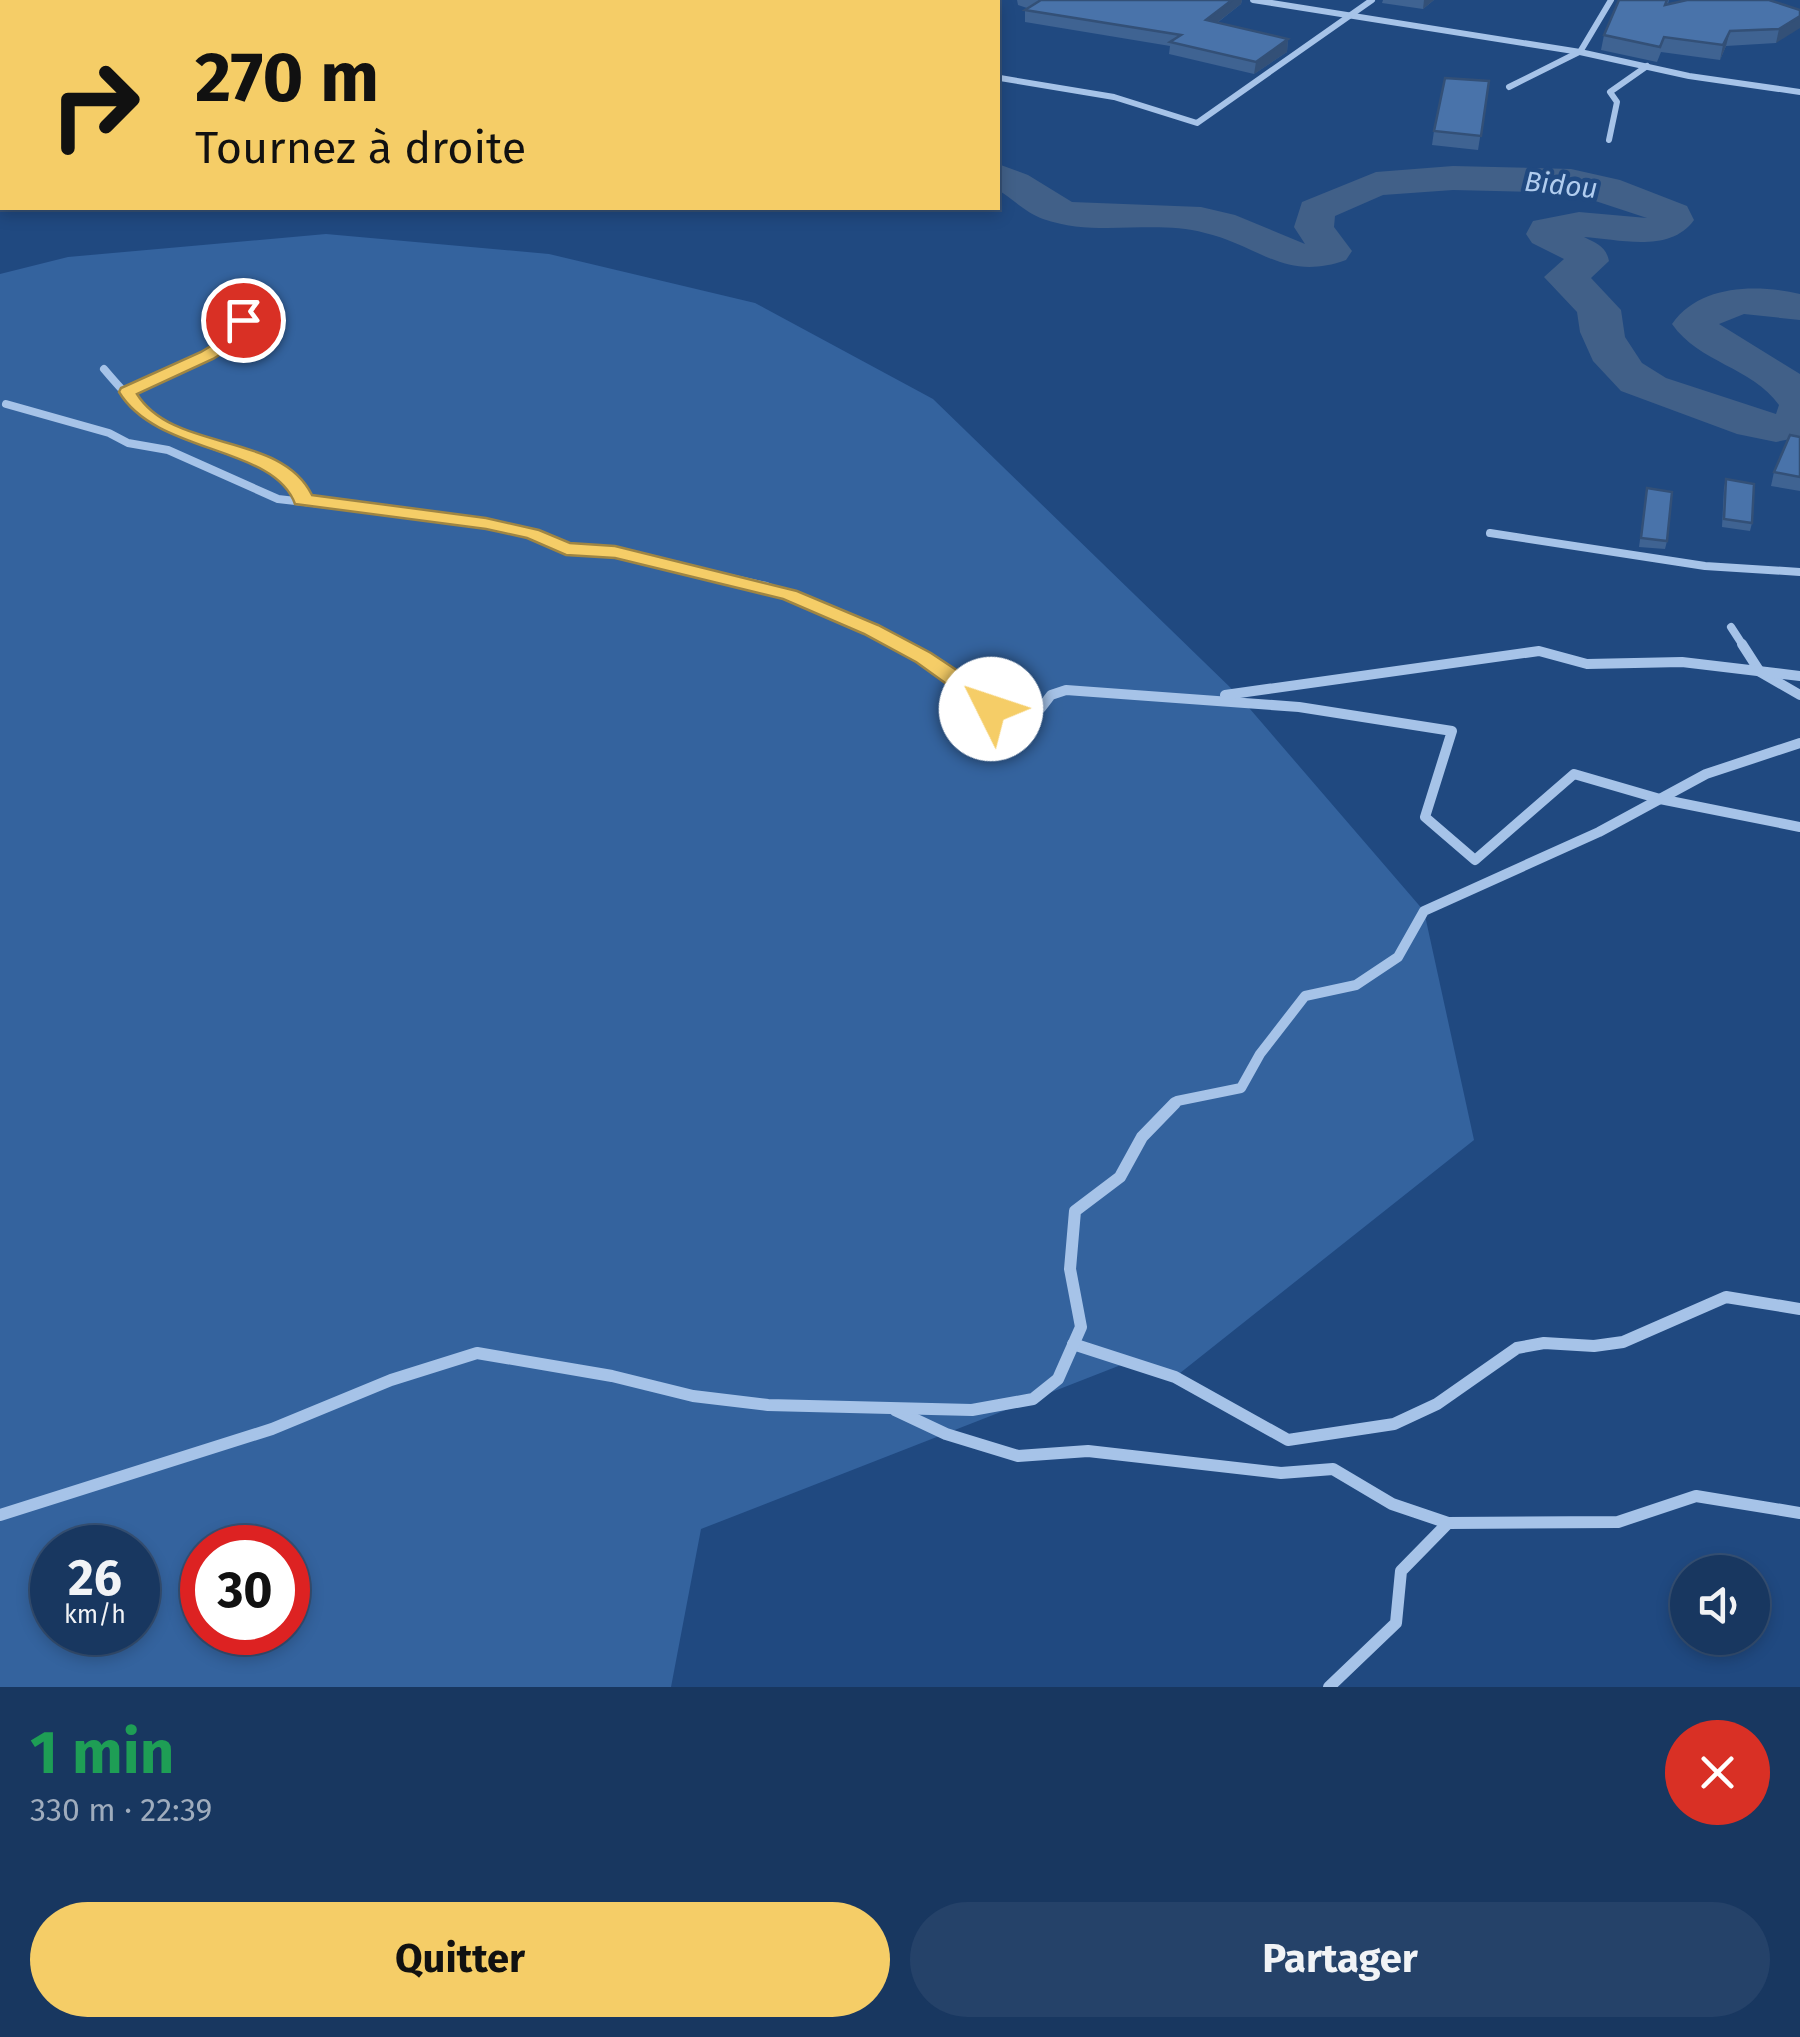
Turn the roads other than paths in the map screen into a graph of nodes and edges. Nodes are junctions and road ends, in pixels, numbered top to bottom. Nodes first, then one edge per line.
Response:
1 (1253, 0) edge
2 (1372, 0) edge
3 (1611, 0) edge
4 (1354, 15) junction
5 (1580, 52) junction
6 (1647, 66) junction
7 (1000, 78) dead end
8 (1509, 87) dead end
9 (1800, 92) edge
10 (1609, 140) dead end
11 (243, 320) dead end
12 (104, 369) dead end
13 (127, 392) junction
14 (6, 404) dead end
15 (302, 500) junction
16 (1490, 533) dead end
17 (1800, 572) edge
18 (1731, 627) dead end
19 (1760, 672) junction
20 (1800, 676) edge
21 (1800, 695) edge
22 (1194, 697) junction
23 (1800, 743) edge
24 (1660, 799) junction
25 (1800, 827) edge
26 (1800, 1309) edge
27 (1074, 1344) junction
28 (890, 1408) junction
29 (1800, 1513) edge
30 (0, 1515) edge
31 (1448, 1522) junction
32 (1329, 1687) edge

1 - 4 street
2 - 4 street
3 - 5 street
4 - 5 street
4 - 7 street
5 - 6 street
5 - 8 street
6 - 9 street
6 - 10 street
11 - 13 street
12 - 13 street
13 - 15 street
14 - 15 street
15 - 22 street
16 - 17 street
18 - 19 street
19 - 20 street
19 - 21 street
19 - 22 street
22 - 24 street
23 - 24 street
24 - 25 street
24 - 27 street
26 - 27 street
27 - 28 street
28 - 30 street
28 - 31 street
29 - 31 street
31 - 32 street

